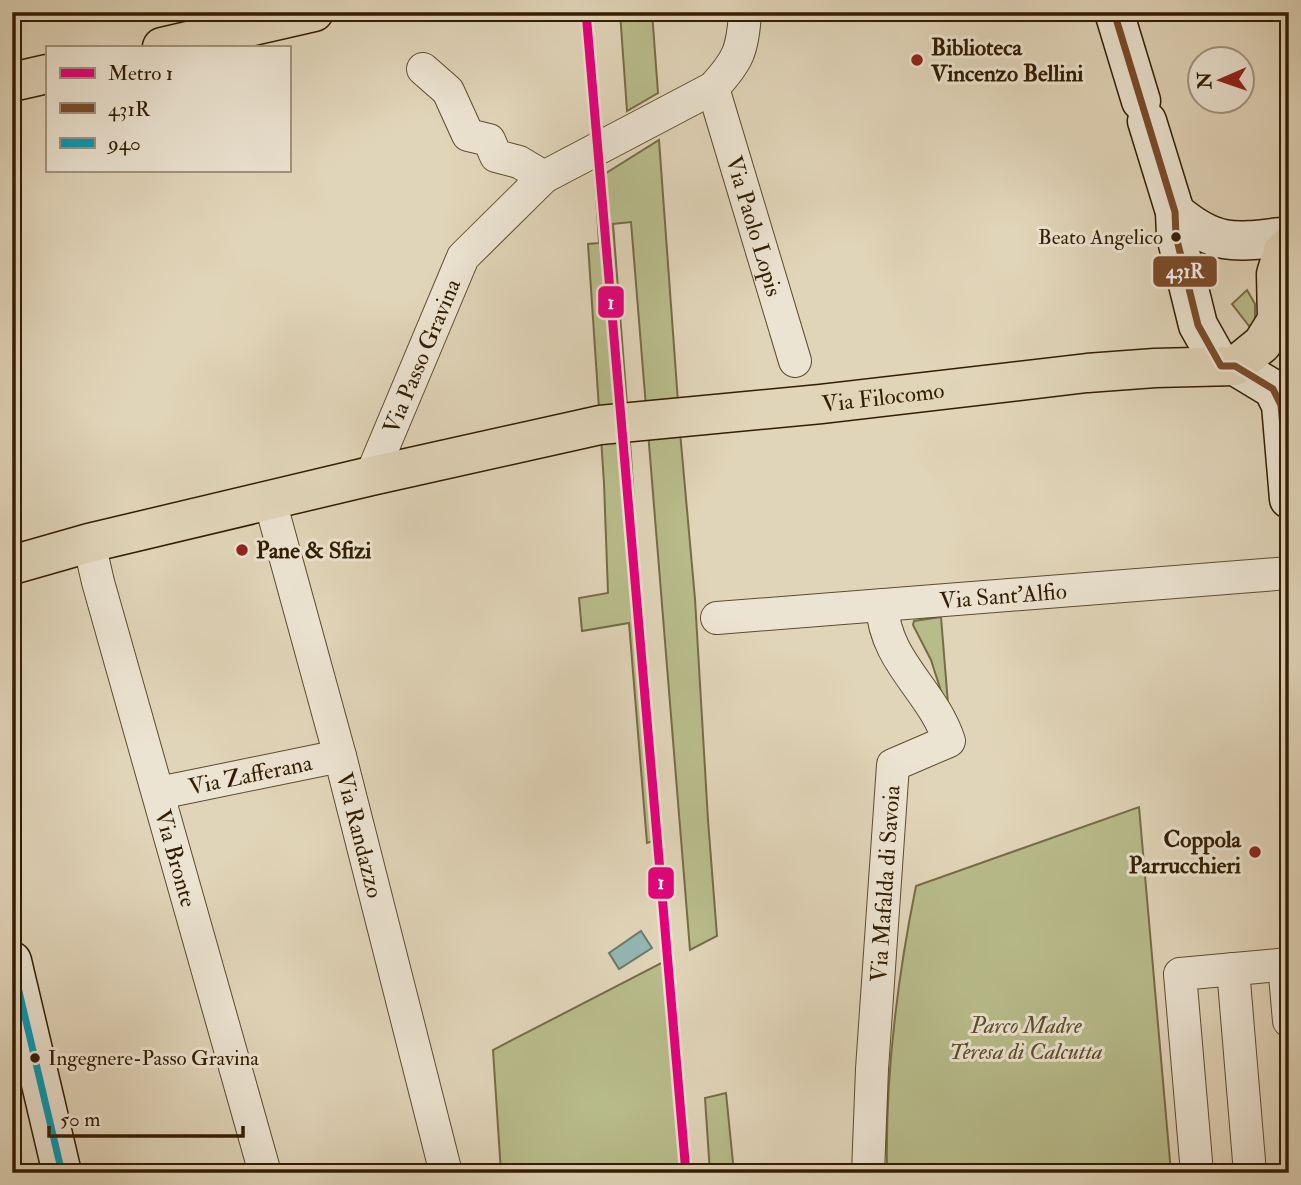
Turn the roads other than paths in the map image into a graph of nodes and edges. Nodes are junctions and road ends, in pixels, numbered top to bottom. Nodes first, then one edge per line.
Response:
1 (314, 12) edge
2 (746, 12) edge
3 (1114, 12) edge
4 (166, 46) edge
5 (423, 69) dead end
6 (46, 74) edge
7 (12, 82) edge
8 (713, 88) junction
9 (544, 177) junction
10 (1175, 212) junction
11 (1289, 236) edge
12 (1289, 246) edge
13 (795, 361) dead end
14 (1228, 366) junction
15 (371, 476) junction
16 (1289, 499) edge
17 (270, 501) junction
18 (89, 542) junction
19 (12, 565) edge
20 (1289, 573) edge
21 (882, 605) junction
22 (717, 618) dead end
23 (340, 756) junction
24 (159, 793) junction
25 (12, 961) edge
26 (1286, 964) edge
27 (1233, 969) junction
28 (1289, 1021) edge
29 (62, 1173) edge
30 (265, 1173) edge
31 (446, 1173) edge
32 (868, 1173) edge
33 (1197, 1173) edge
34 (1250, 1173) edge

1 - 4 main road
2 - 8 street, Via Passo Gravina
3 - 10 street
5 - 9 street
6 - 7 main road
8 - 9 street, Via Passo Gravina
8 - 13 street, Via Paolo Lopis
9 - 15 street, Via Passo Gravina
10 - 11 street
10 - 14 street
12 - 14 main road
14 - 15 main road, Via Filocomo
14 - 16 street
15 - 17 main road
17 - 18 main road
17 - 23 street, Via Randazzo
18 - 19 main road
18 - 24 street, Via Bronte
20 - 21 street, Via Sant'Alfio
21 - 22 street, Via Sant'Alfio
21 - 32 street, Via Mafalda di Savoia
23 - 24 street, Via Zafferana
23 - 31 street, Via Randazzo
24 - 30 street, Via Bronte
25 - 29 street
26 - 27 street
26 - 28 street
27 - 33 street
27 - 34 street

